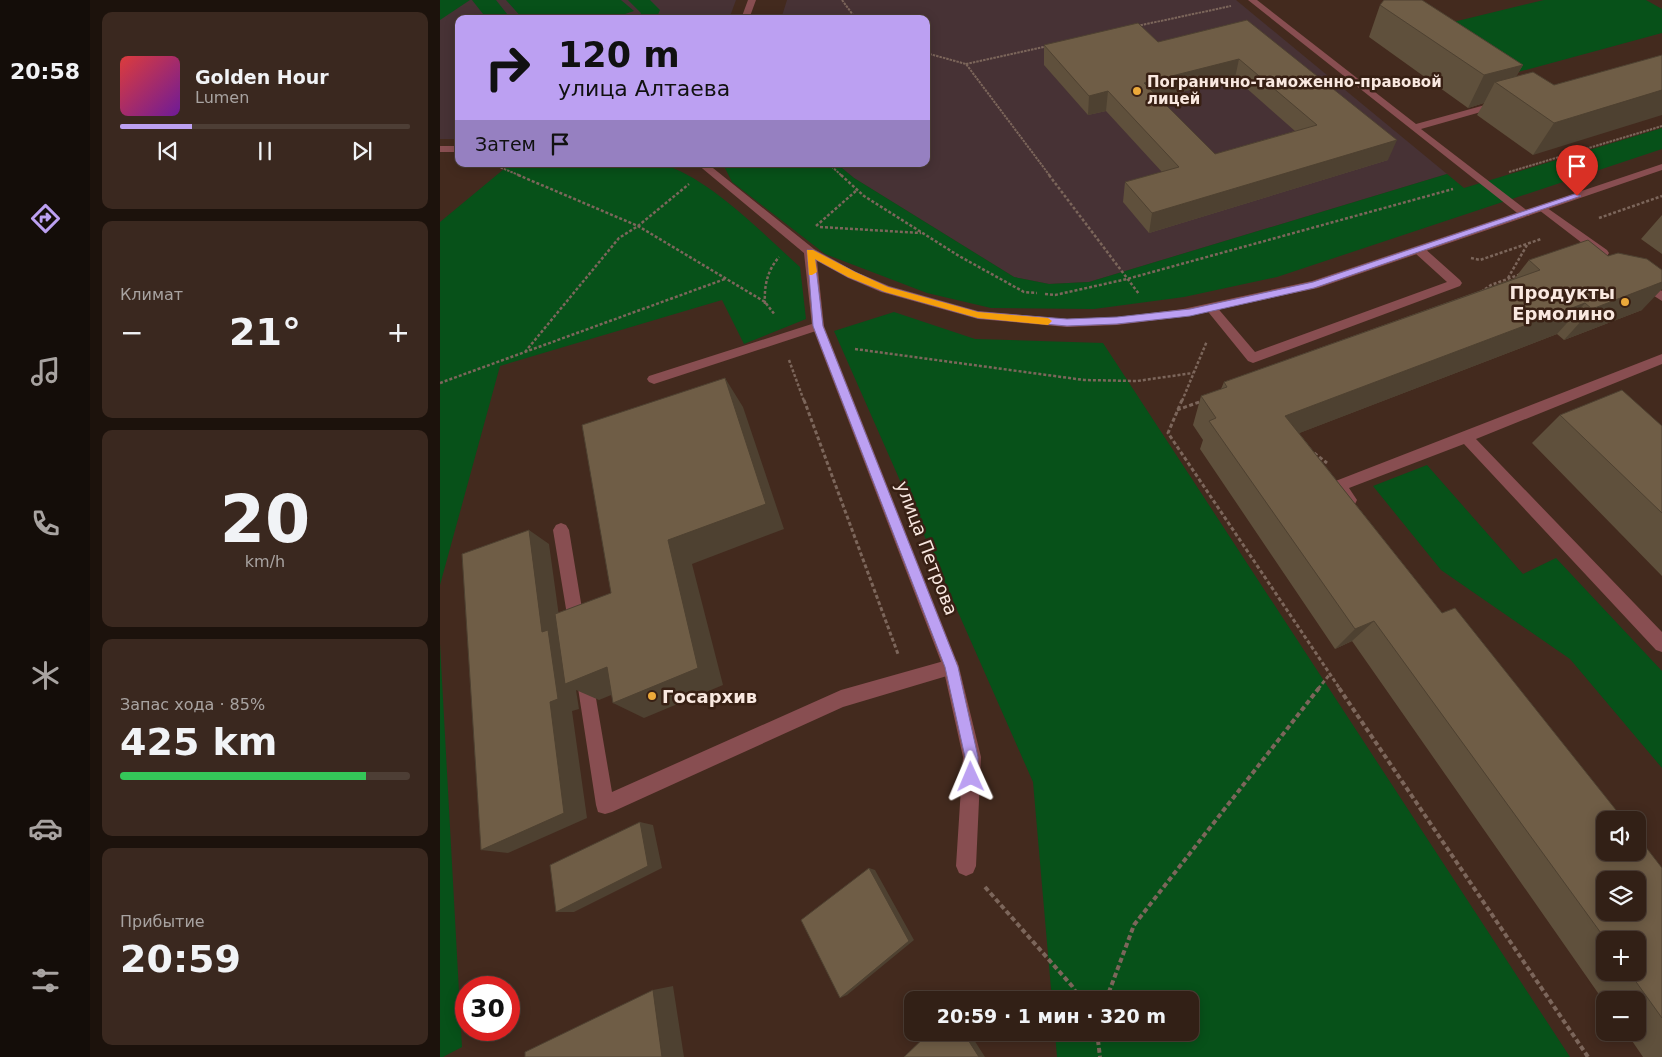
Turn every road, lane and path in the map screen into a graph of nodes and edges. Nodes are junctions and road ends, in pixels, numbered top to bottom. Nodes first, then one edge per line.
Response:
1 (752, 0) edge
2 (842, 0) edge
3 (1253, 0) edge
4 (746, 15) edge
5 (853, 15) edge
6 (1129, 28) edge
7 (1052, 45) edge
8 (930, 54) edge
9 (966, 64) junction
10 (1509, 101) edge
11 (1662, 126) edge
12 (1414, 128) junction
13 (440, 149) edge
14 (455, 149) edge
15 (704, 167) edge
16 (706, 167) edge
17 (832, 167) edge
18 (1662, 167) edge
19 (1481, 180) junction
20 (1662, 196) edge
21 (1544, 208) junction
22 (1525, 214) junction
23 (814, 227) dead end
24 (1571, 228) junction
25 (922, 233) junction
26 (1527, 244) junction
27 (810, 252) junction
28 (1424, 254) junction
29 (1611, 259) edge
30 (1633, 275) edge
31 (725, 279) dead end
32 (1127, 279) junction
33 (1507, 279) dead end
34 (1662, 297) edge
35 (1211, 308) junction
36 (1222, 322) junction
37 (818, 326) junction
38 (524, 352) junction
39 (1662, 359) edge
40 (654, 379) dead end
41 (440, 383) edge
42 (1466, 436) junction
43 (1314, 453) edge
44 (1351, 480) junction
45 (1356, 509) edge
46 (562, 530) dead end
47 (1662, 644) edge
48 (952, 667) junction
49 (1330, 674) junction
50 (966, 866) joint
51 (1075, 991) edge
52 (1109, 991) edge
53 (1098, 1041) edge
54 (1100, 1057) edge
55 (1588, 1057) edge

1 - 4 street
2 - 5 path
3 - 6 path
3 - 12 street
7 - 9 path
8 - 9 path
9 - 32 path
10 - 12 street
11 - 19 path
12 - 19 street
13 - 14 street
15 - 38 path
16 - 27 street
17 - 25 path
18 - 21 street
19 - 22 street
19 - 32 path
20 - 24 path
21 - 22 street
21 - 24 street
22 - 28 street
23 - 25 path
24 - 26 path
24 - 29 street
25 - 32 path
26 - 28 path
26 - 33 path
27 - 35 street
27 - 37 street, улица Петрова
28 - 35 street
28 - 36 street
30 - 34 street
31 - 38 path
35 - 36 street
36 - 49 path
37 - 40 street
37 - 48 street, улица Петрова
38 - 41 path
39 - 42 street
42 - 44 street
42 - 47 street
43 - 44 path
44 - 45 street
46 - 48 street
48 - 50 street, улица Петрова
49 - 52 path
49 - 55 path
50 - 51 path
53 - 54 path

